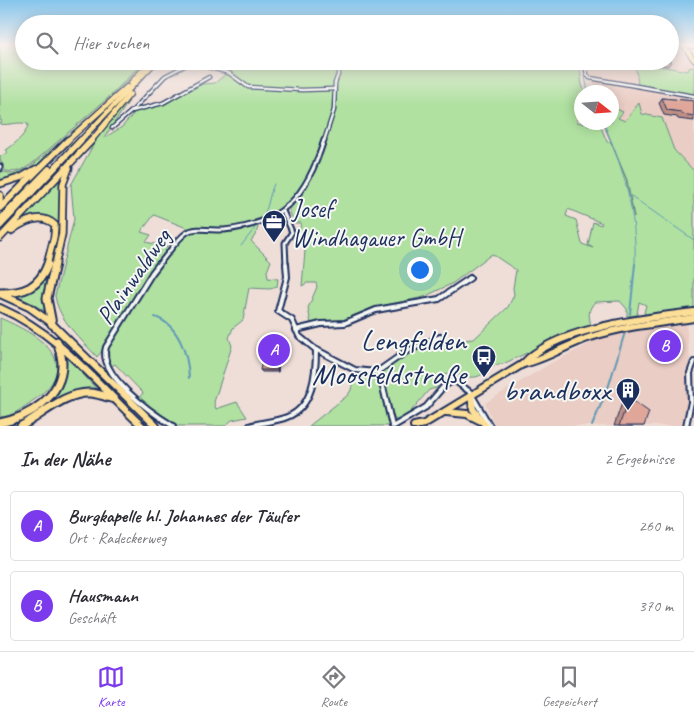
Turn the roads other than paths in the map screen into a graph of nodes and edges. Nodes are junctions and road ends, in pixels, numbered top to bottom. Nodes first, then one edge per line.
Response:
1 (143, 70) edge
2 (148, 70) edge
3 (174, 70) edge
4 (220, 70) edge
5 (340, 70) edge
6 (586, 70) edge
7 (141, 78) junction
8 (209, 78) dead end
9 (128, 87) junction
10 (334, 89) junction
11 (694, 96) edge
12 (132, 111) junction
13 (112, 128) dead end
14 (74, 159) junction
15 (46, 162) junction
16 (0, 184) edge
17 (0, 195) edge
18 (0, 203) edge
19 (0, 208) edge
20 (283, 211) junction
21 (0, 220) edge
22 (0, 226) edge
23 (0, 239) edge
24 (470, 278) dead end
25 (0, 294) edge
26 (0, 308) edge
27 (694, 312) edge
28 (694, 318) edge
29 (52, 324) junction
30 (296, 330) junction
31 (440, 337) dead end
32 (57, 341) junction
33 (316, 350) junction
34 (694, 362) edge
35 (523, 364) junction
36 (377, 372) junction
37 (471, 396) junction
38 (114, 399) junction
39 (446, 412) junction
40 (0, 423) edge
41 (483, 424) edge
42 (424, 425) edge
43 (21, 426) edge
44 (142, 426) edge
45 (156, 426) edge
46 (173, 426) edge
47 (249, 426) edge
48 (393, 426) edge
49 (414, 426) edge
50 (490, 426) edge
51 (686, 426) edge

1 - 9 highway
2 - 7 highway
3 - 12 street
4 - 10 street
5 - 10 street, Plainwaldweg
6 - 11 street
7 - 14 highway
7 - 22 highway
8 - 12 street
9 - 15 highway
9 - 21 highway
10 - 20 street, Plainwaldweg
12 - 13 street
14 - 23 highway
14 - 29 highway
15 - 16 highway
15 - 19 highway
17 - 18 highway
20 - 30 street
20 - 46 street, Plainwaldweg
23 - 25 highway
24 - 30 street
25 - 29 main road
26 - 32 main road
27 - 35 main road
28 - 35 main road
29 - 45 main road
30 - 33 street
31 - 36 street
32 - 38 main road
32 - 40 highway
33 - 36 street
33 - 47 street
34 - 51 street
35 - 37 main road
36 - 48 street
37 - 39 main road
37 - 41 main road
37 - 48 street
37 - 50 street
38 - 43 highway
38 - 44 main road
39 - 41 main road
39 - 42 main road
42 - 49 main road

